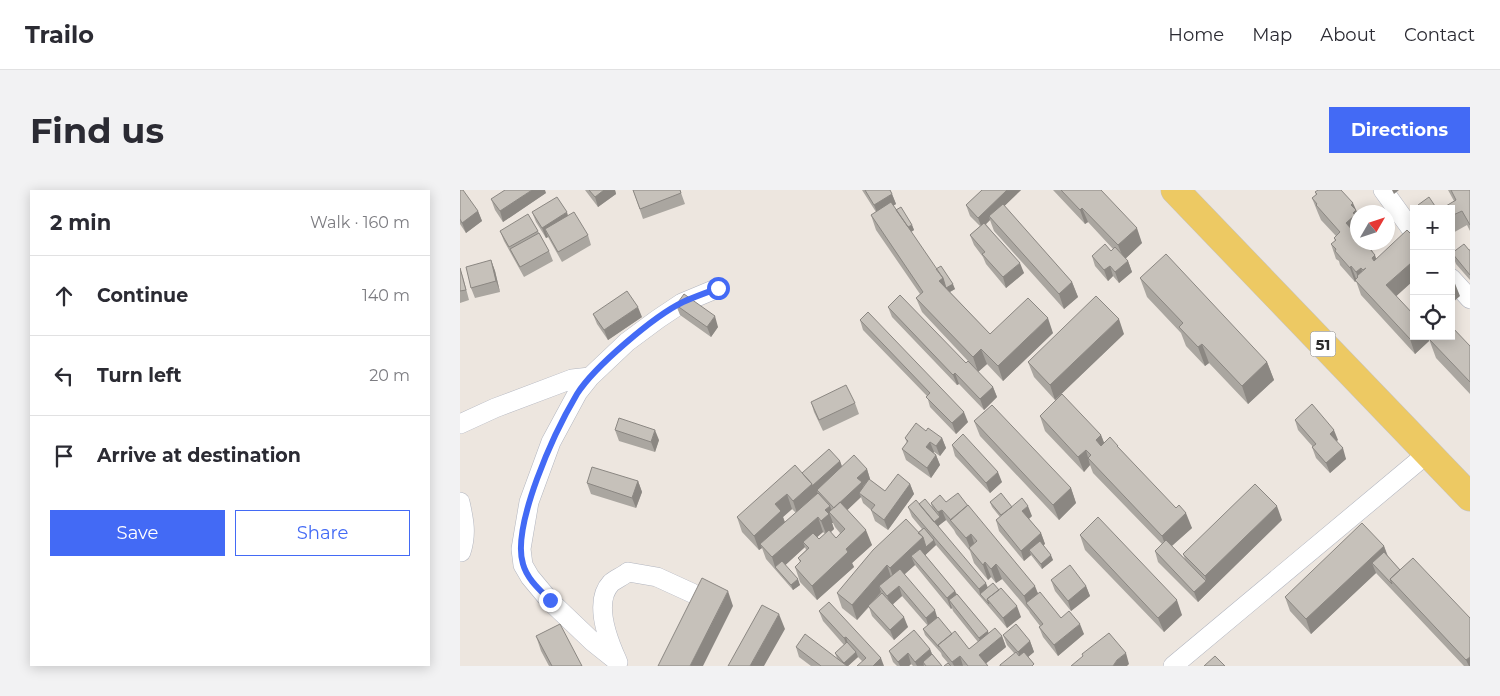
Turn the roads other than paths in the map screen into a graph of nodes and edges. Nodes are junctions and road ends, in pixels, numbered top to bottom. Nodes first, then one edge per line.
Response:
1 (1175, 190) edge
2 (1383, 190) edge
3 (1410, 227) edge
4 (1455, 282) edge
5 (718, 288) dead end
6 (1470, 299) edge
7 (590, 377) junction
8 (460, 424) edge
9 (1428, 453) junction
10 (1470, 497) edge
11 (460, 502) edge
12 (461, 552) edge
13 (692, 593) edge
14 (618, 664) edge
15 (1172, 666) edge

1 - 9 main road, 51
2 - 3 street
4 - 6 street
5 - 7 street
7 - 8 street
7 - 14 street
9 - 10 main road, 51
9 - 15 street
11 - 12 street
13 - 14 street

